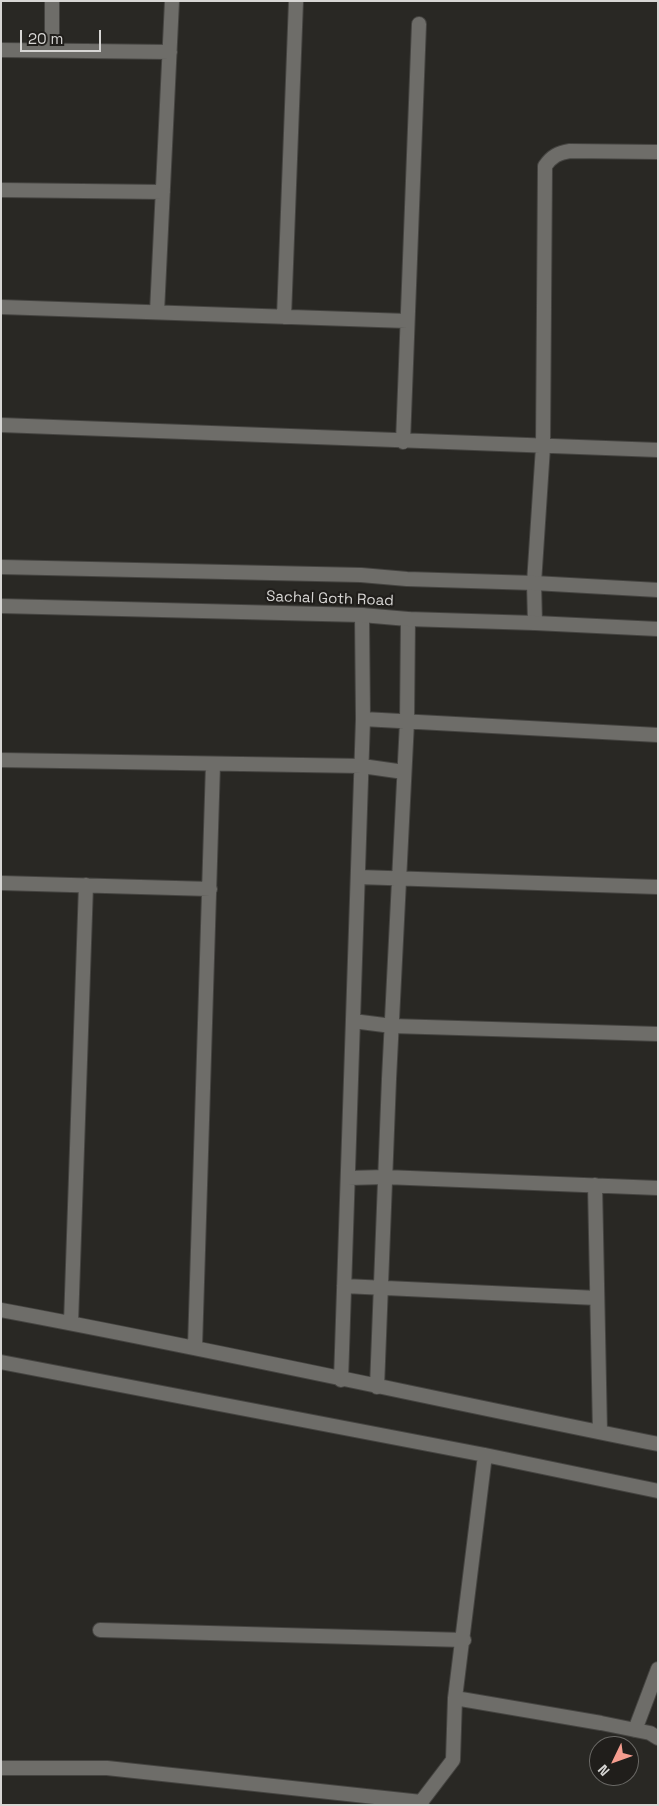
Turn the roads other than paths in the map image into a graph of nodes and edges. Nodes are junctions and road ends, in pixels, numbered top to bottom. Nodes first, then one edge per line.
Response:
1 (52, 1) edge
2 (172, 1) edge
3 (296, 1) edge
4 (419, 24) dead end
5 (1, 50) edge
6 (52, 50) junction
7 (170, 52) junction
8 (658, 152) edge
9 (1, 190) edge
10 (163, 192) junction
11 (1, 307) edge
12 (157, 312) junction
13 (284, 316) junction
14 (407, 321) junction
15 (1, 425) edge
16 (403, 442) junction
17 (544, 447) junction
18 (658, 449) edge
19 (1, 567) edge
20 (534, 583) junction
21 (658, 590) edge
22 (1, 606) edge
23 (362, 615) junction
24 (408, 619) junction
25 (535, 623) junction
26 (658, 630) edge
27 (363, 719) junction
28 (407, 722) junction
29 (658, 735) edge
30 (1, 760) edge
31 (213, 764) junction
32 (362, 766) junction
33 (404, 772) junction
34 (358, 877) junction
35 (399, 878) junction
36 (1, 882) edge
37 (86, 885) junction
38 (658, 887) edge
39 (210, 889) junction
40 (353, 1021) junction
41 (392, 1026) junction
42 (658, 1034) edge
43 (385, 1177) junction
44 (348, 1178) junction
45 (595, 1185) junction
46 (658, 1188) edge
47 (344, 1286) junction
48 (380, 1289) junction
49 (598, 1298) junction
50 (1, 1310) edge
51 (71, 1323) junction
52 (195, 1347) junction
53 (1, 1362) edge
54 (341, 1380) junction
55 (377, 1387) junction
56 (600, 1432) junction
57 (658, 1444) edge
58 (485, 1455) junction
59 (658, 1491) edge
60 (100, 1630) dead end
61 (464, 1640) junction
62 (658, 1669) edge
63 (455, 1698) junction
64 (635, 1730) junction
65 (658, 1738) edge
66 (1, 1768) edge
67 (422, 1803) edge

1 - 6 street
2 - 7 street
3 - 13 street
4 - 14 street
5 - 6 street
6 - 7 street
7 - 10 street
8 - 17 street
9 - 10 street
10 - 12 street
11 - 12 street
12 - 13 street
13 - 14 street
14 - 16 street
15 - 16 street
16 - 17 street
17 - 18 street
17 - 20 street
19 - 20 street, Sachal Goth Road
20 - 21 street, Sachal Goth Road
20 - 25 street
22 - 23 street, Sachal Goth Road
23 - 24 street, Sachal Goth Road
23 - 27 street
24 - 25 street, Sachal Goth Road
24 - 28 street
25 - 26 street, Sachal Goth Road
27 - 28 street
27 - 32 street
28 - 29 street
28 - 33 street
30 - 31 street
31 - 32 street
31 - 39 street
32 - 33 street
32 - 34 street
33 - 35 street
34 - 35 street
34 - 40 street
35 - 38 street
35 - 41 street
36 - 37 street
37 - 39 street
37 - 51 street
39 - 52 street
40 - 41 street
40 - 44 street
41 - 42 street
41 - 43 street
43 - 44 street
43 - 45 street
43 - 48 street
44 - 47 street
45 - 46 street
45 - 49 street
47 - 48 street
47 - 54 street
48 - 49 street
48 - 55 street
49 - 56 street
50 - 51 street
51 - 52 street
52 - 54 street
53 - 58 street
54 - 55 street
55 - 56 street
56 - 57 street
58 - 59 street
58 - 61 street
60 - 61 street
61 - 63 street
62 - 64 street
63 - 64 street
63 - 67 street
64 - 65 street
66 - 67 street

